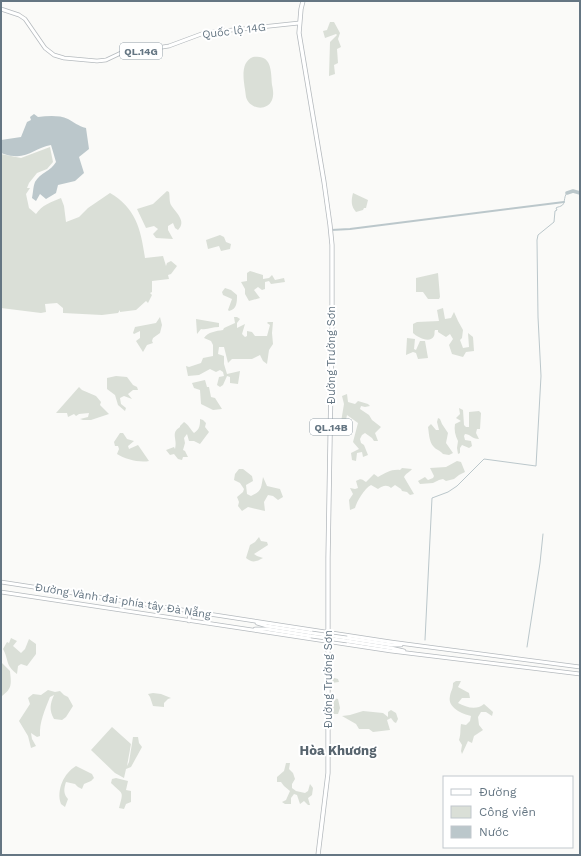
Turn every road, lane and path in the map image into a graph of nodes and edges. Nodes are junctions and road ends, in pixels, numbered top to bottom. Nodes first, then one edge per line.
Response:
1 (303, 1) edge
2 (1, 9) edge
3 (299, 23) junction
4 (1, 582) edge
5 (1, 592) edge
6 (190, 611) junction
7 (245, 619) junction
8 (189, 621) junction
9 (244, 629) junction
10 (327, 632) junction
11 (311, 634) junction
12 (347, 639) junction
13 (327, 642) junction
14 (414, 645) junction
15 (414, 654) junction
16 (530, 661) junction
17 (580, 667) edge
18 (528, 668) junction
19 (580, 674) edge
20 (318, 855) edge

1 - 3 highway, Đường Trường Sơn / QL.14B
2 - 3 main road, Quốc lộ 14G / QL.14G
3 - 10 highway, Đường Trường Sơn / QL.14B
4 - 6 main road, Đường Vành đai phía tây Đà Nẵng
5 - 8 main road, Đường Vành đai phía tây Đà Nẵng
6 - 7 main road, Đường Vành đai phía tây Đà Nẵng
6 - 8 main road
7 - 10 main road, Đường Vành đai phía tây Đà Nẵng
7 - 11 main road, Đường Vành đai phía tây Đà Nẵng
8 - 9 main road, Đường Vành đai phía tây Đà Nẵng
9 - 11 main road, Đường Vành đai phía tây Đà Nẵng
9 - 13 main road, Đường Vành đai phía tây Đà Nẵng
10 - 13 highway, Đường Trường Sơn / QL.14B
10 - 14 main road, Đường Vành đai phía tây Đà Nẵng
11 - 12 main road, Đường Vành đai phía tây Đà Nẵng, bridge
12 - 14 main road, Đường Vành đai phía tây Đà Nẵng
12 - 15 main road, Đường Vành đai phía tây Đà Nẵng
13 - 15 main road, Đường Vành đai phía tây Đà Nẵng
13 - 20 highway, Đường Trường Sơn / QL.14B
14 - 16 main road, Đường Vành đai phía tây Đà Nẵng
15 - 18 main road, Đường Vành đai phía tây Đà Nẵng
16 - 17 main road, Đường Vành đai phía tây Đà Nẵng
16 - 18 main road
18 - 19 main road, Đường Vành đai phía tây Đà Nẵng

